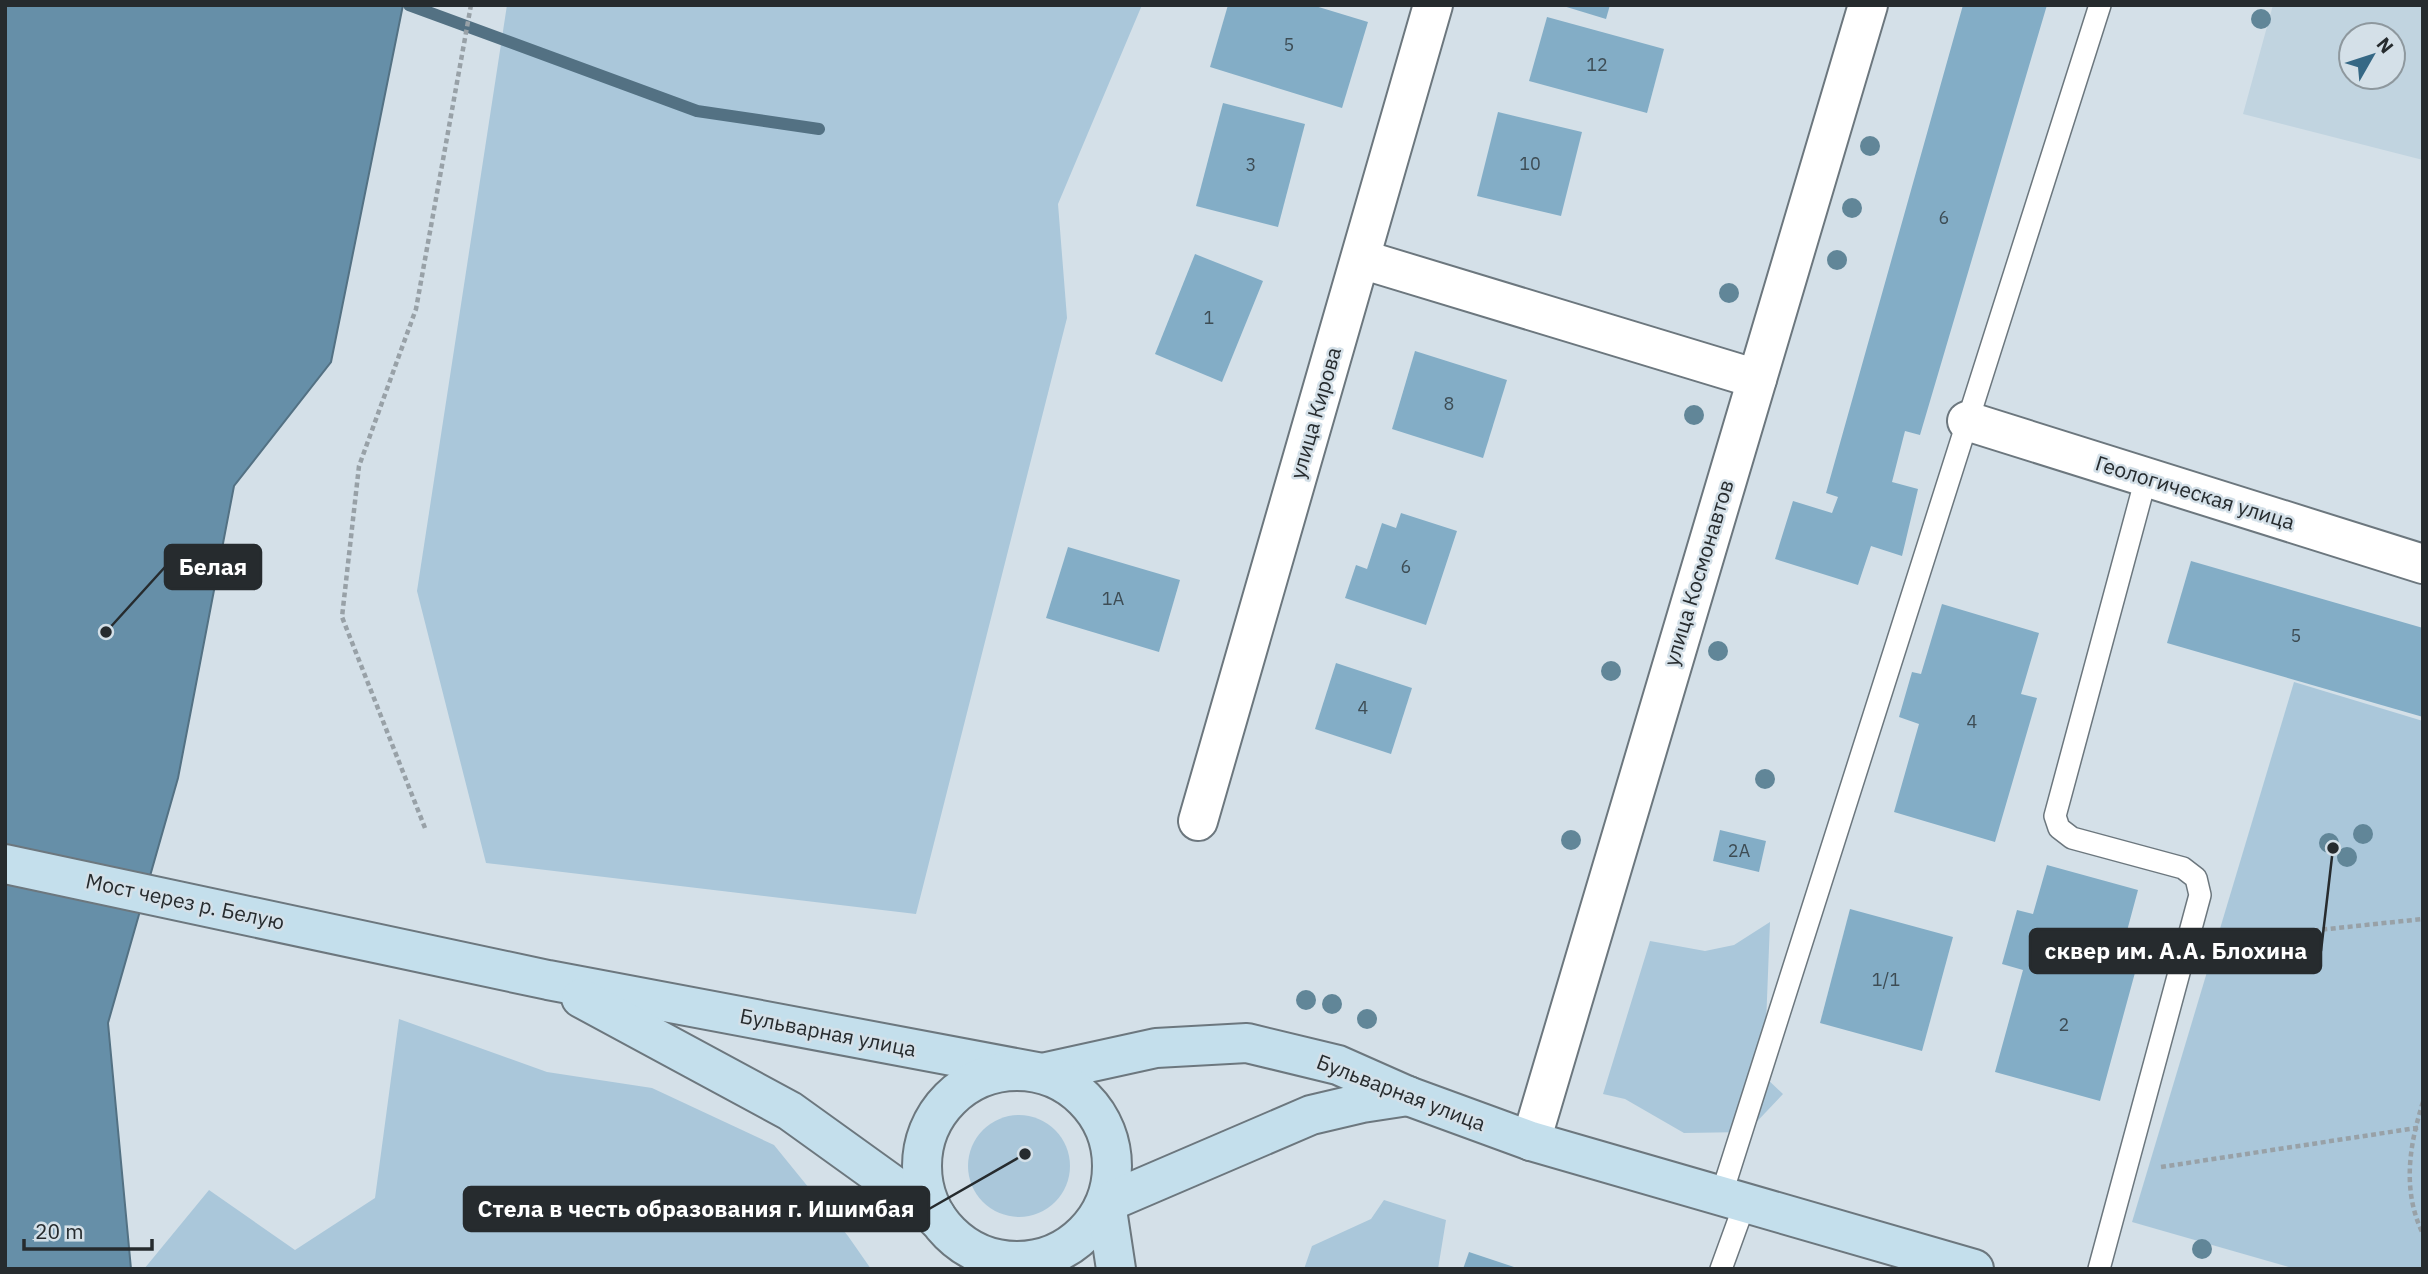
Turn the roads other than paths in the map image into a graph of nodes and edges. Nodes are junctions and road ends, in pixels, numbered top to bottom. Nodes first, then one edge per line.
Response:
1 (1433, 5) edge
2 (1868, 5) edge
3 (2100, 5) edge
4 (1361, 259) junction
5 (1757, 379) junction
6 (1967, 421) junction
7 (2146, 478) junction
8 (2423, 564) edge
9 (1198, 821) dead end
10 (5, 864) edge
11 (364, 940) joint
12 (548, 980) junction
13 (1042, 1073) junction
14 (1408, 1096) junction
15 (1531, 1141) junction
16 (1733, 1199) junction
17 (1106, 1203) junction
18 (936, 1216) junction
19 (962, 1269) edge
20 (1116, 1269) edge
21 (1721, 1269) edge
22 (1974, 1269) edge
23 (2099, 1269) edge

1 - 4 street, улица Кирова
2 - 5 street, улица Космонавтов
3 - 6 lane
4 - 5 street
4 - 9 street, улица Кирова
5 - 15 street, улица Космонавтов
6 - 7 street, Геологическая улица
6 - 16 lane
7 - 8 street, Геологическая улица
7 - 23 lane
10 - 11 main road, Мост через р. Белую
11 - 12 main road, Бульварная улица
12 - 13 main road, Бульварная улица
12 - 18 main road
13 - 14 main road, Бульварная улица
13 - 17 main road
13 - 18 main road
14 - 15 main road, Бульварная улица
14 - 17 main road
15 - 16 main road, Бульварная улица
16 - 21 lane
16 - 22 main road, Бульварная улица
17 - 18 main road
17 - 20 main road
18 - 19 main road

